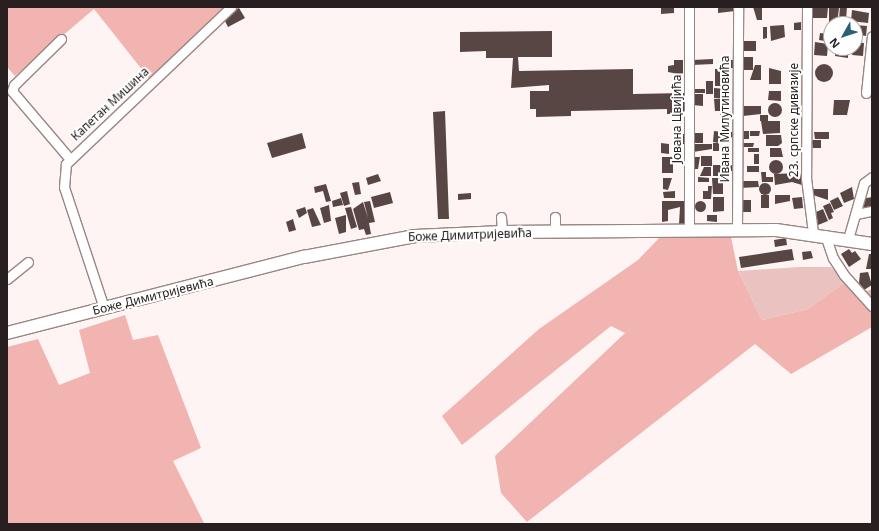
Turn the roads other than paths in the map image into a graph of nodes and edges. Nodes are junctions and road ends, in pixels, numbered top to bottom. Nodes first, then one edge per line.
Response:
1 (230, 7) edge
2 (689, 7) edge
3 (738, 7) edge
4 (807, 7) edge
5 (872, 36) edge
6 (61, 39) dead end
7 (866, 93) dead end
8 (70, 158) junction
9 (872, 177) edge
10 (872, 211) edge
11 (856, 214) junction
12 (501, 217) dead end
13 (555, 217) dead end
14 (689, 231) junction
15 (737, 231) junction
16 (502, 232) junction
17 (555, 232) junction
18 (819, 234) junction
19 (848, 239) junction
20 (872, 244) edge
21 (28, 262) dead end
22 (7, 279) edge
23 (872, 306) edge
24 (104, 308) junction
25 (7, 333) edge

1 - 8 street, Капетан Мишина
2 - 14 street, Јована Цвијића
3 - 15 street, Ивана Милутиновића
4 - 18 street, 23. српске дивизије
5 - 7 street
6 - 8 street, Капетан Мишина
8 - 24 street
9 - 11 street
10 - 11 street
11 - 19 street
12 - 16 street
13 - 17 street
14 - 15 main road, Боже Димитријевића
14 - 17 main road, Боже Димитријевића
15 - 18 main road, Боже Димитријевића
16 - 17 main road, Боже Димитријевића
16 - 24 main road, Боже Димитријевића
18 - 19 main road, Боже Димитријевића
18 - 23 street, 23. српске дивизије
19 - 20 main road, Боже Димитријевића
21 - 22 street
24 - 25 main road, Боже Димитријевића

